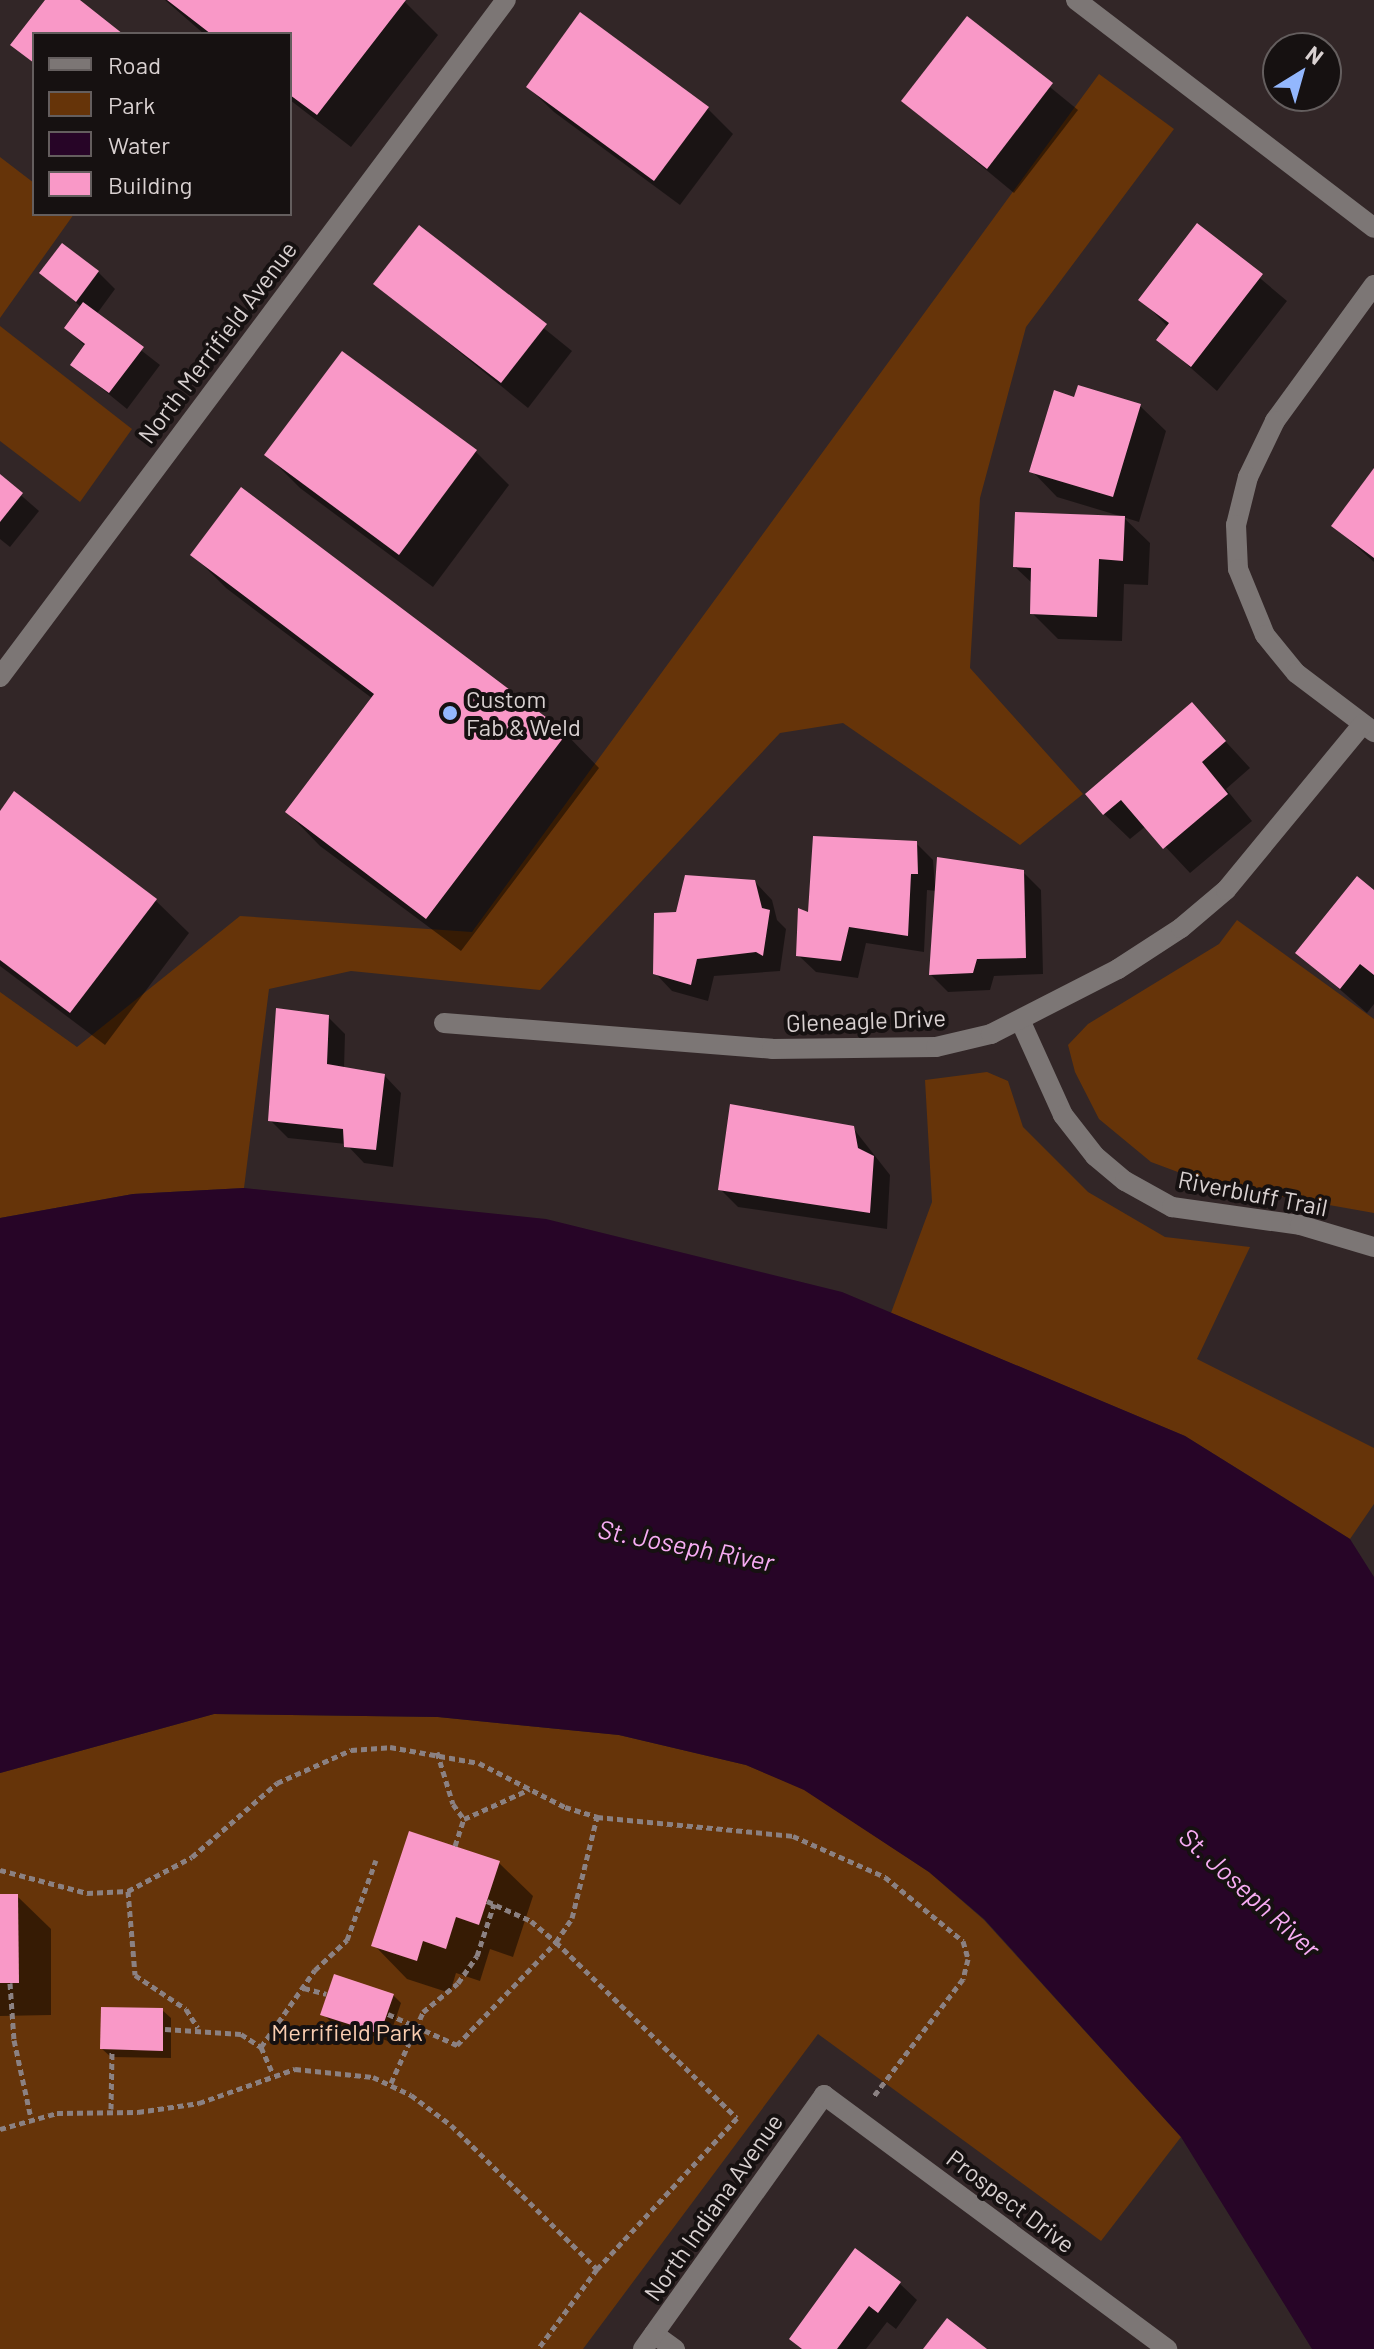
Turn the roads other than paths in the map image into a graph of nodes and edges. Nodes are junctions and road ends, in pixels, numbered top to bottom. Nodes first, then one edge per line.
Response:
1 (506, 0) edge
2 (1076, 0) edge
3 (1374, 228) edge
4 (1374, 285) edge
5 (0, 677) edge
6 (1369, 728) edge
7 (1021, 1022) junction
8 (444, 1023) dead end
9 (1374, 1247) edge
10 (824, 2095) joint
11 (649, 2341) edge
12 (675, 2349) edge
13 (1167, 2349) edge

1 - 5 street, North Merrifield Avenue
2 - 3 street
4 - 6 street
6 - 7 street, Gleneagle Drive
7 - 8 street, Gleneagle Drive
7 - 9 street, Riverbluff Trail
10 - 11 street, North Indiana Avenue
10 - 13 street, Prospect Drive
11 - 12 street

